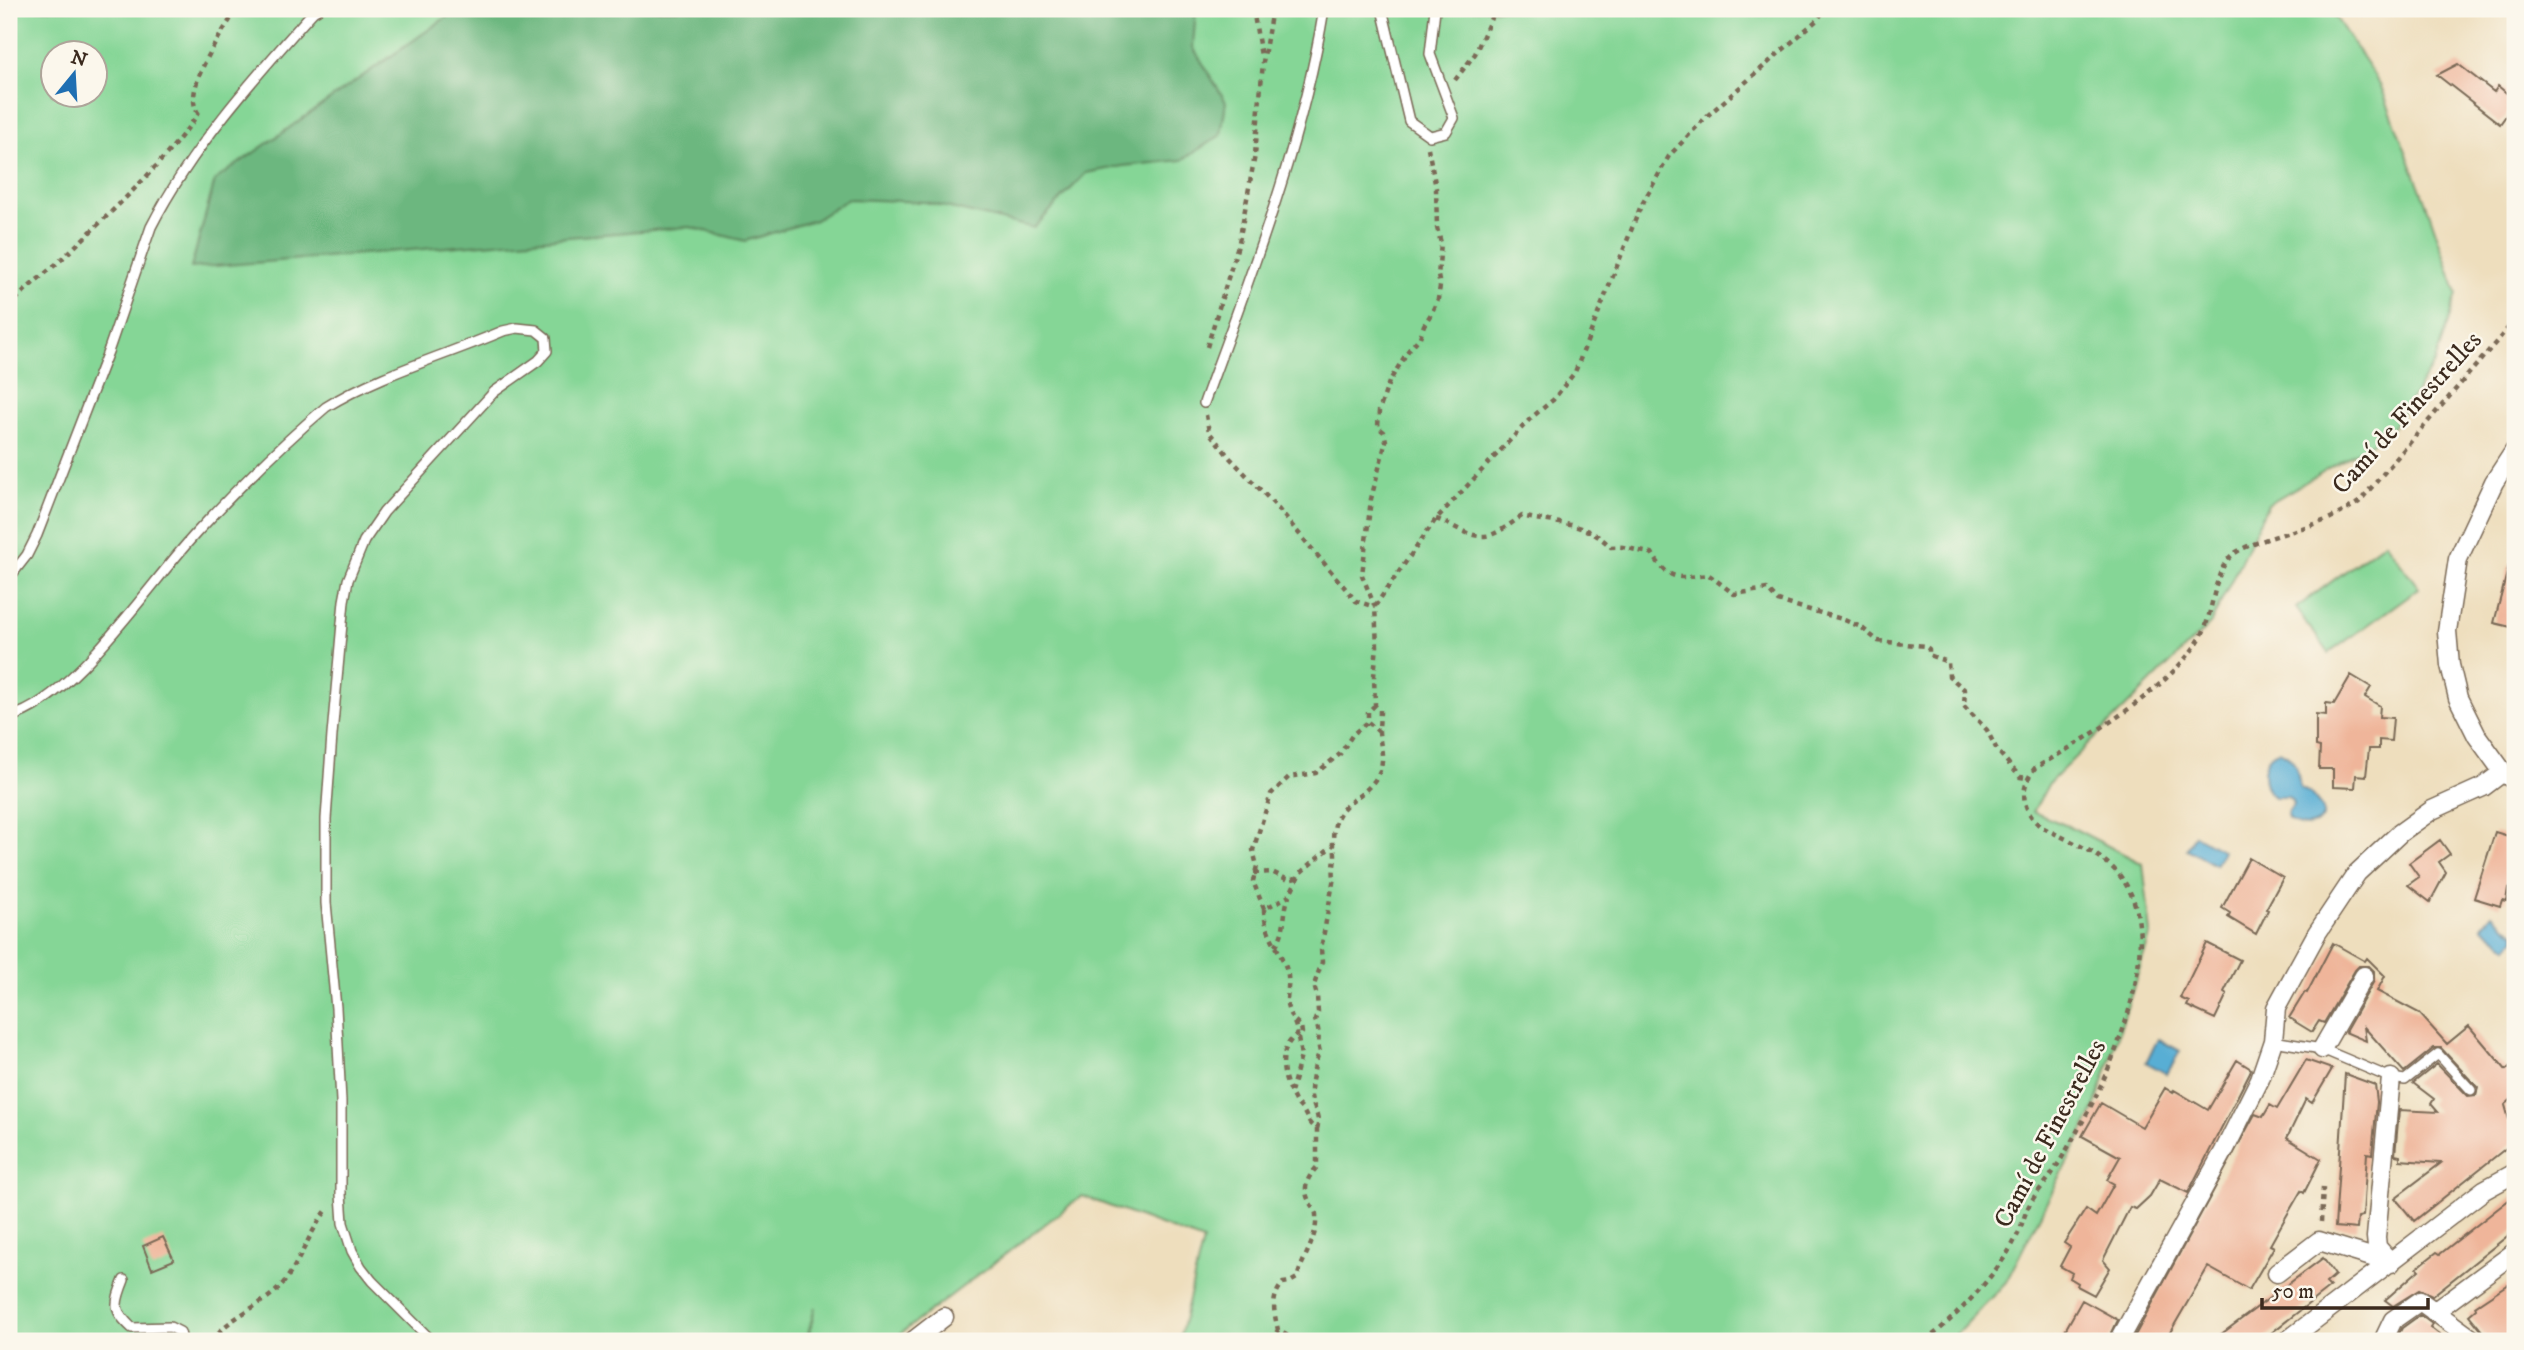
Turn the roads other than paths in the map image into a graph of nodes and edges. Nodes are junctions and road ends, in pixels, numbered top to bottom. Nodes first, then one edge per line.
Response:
1 (318, 9) edge
2 (1324, 9) edge
3 (1382, 9) edge
4 (1435, 9) edge
5 (1204, 403) road end
6 (2515, 450) edge
7 (9, 578) edge
8 (9, 717) edge
9 (2509, 777) edge
10 (2364, 976) dead end
11 (2273, 1041) junction
12 (2322, 1049) junction
13 (2392, 1078) junction
14 (2471, 1090) dead end
15 (2515, 1173) edge
16 (2515, 1252) edge
17 (2391, 1263) junction
18 (2277, 1273) dead end
19 (124, 1280) dead end
20 (2427, 1306) junction
21 (944, 1317) dead end
22 (182, 1341) edge
23 (432, 1341) edge
24 (913, 1341) edge
25 (2119, 1341) edge
26 (2287, 1341) edge
27 (2383, 1341) edge
28 (2475, 1341) edge

1 - 7 lane
2 - 5 lane
3 - 4 lane
6 - 9 street
8 - 23 lane
9 - 11 street
10 - 12 street
11 - 12 lane
11 - 25 street
12 - 13 lane
13 - 14 lane
13 - 17 street
15 - 17 street
16 - 20 street
17 - 18 street
17 - 26 street
19 - 22 lane
20 - 27 street
20 - 28 street
21 - 24 street

